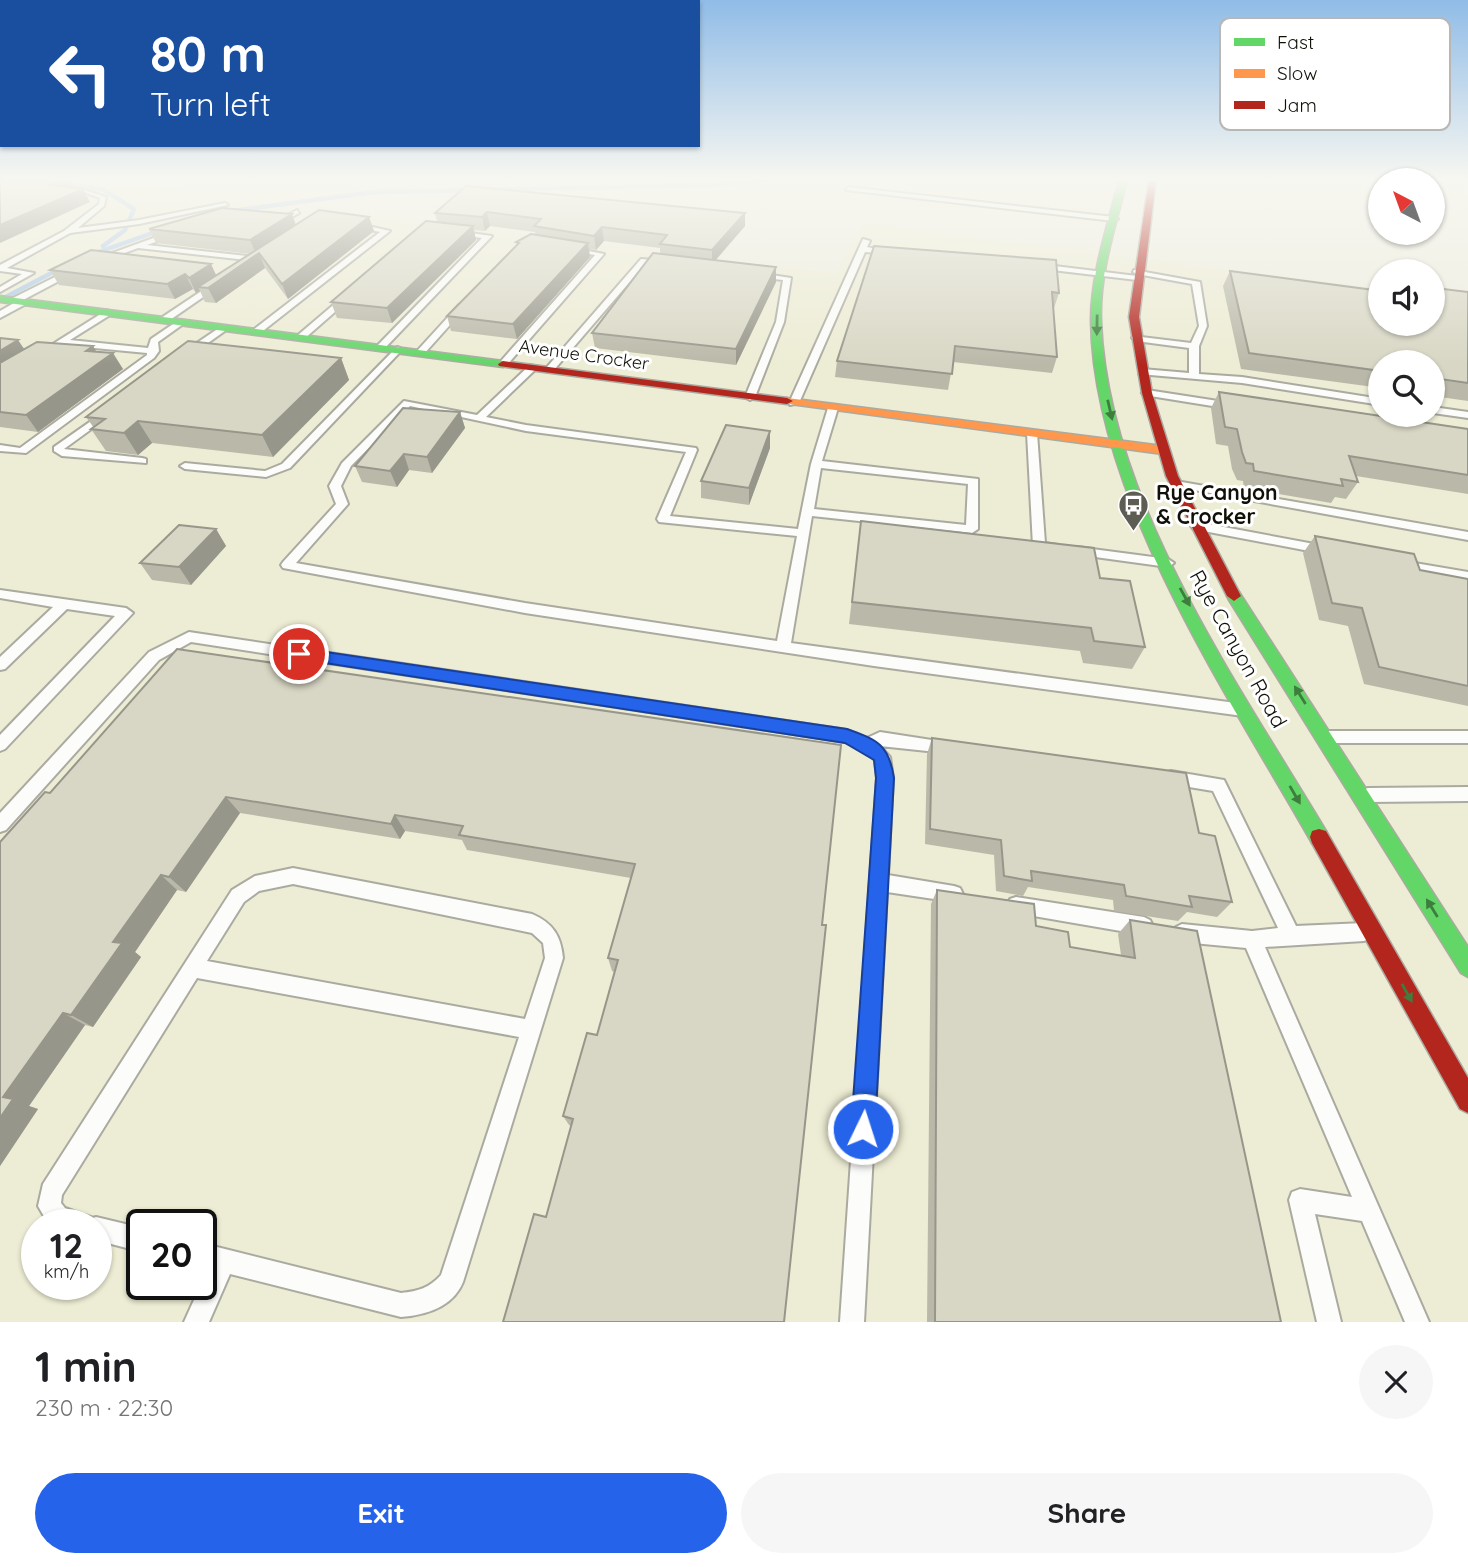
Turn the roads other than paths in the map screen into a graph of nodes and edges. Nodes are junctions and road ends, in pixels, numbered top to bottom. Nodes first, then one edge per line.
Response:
1 (49, 242) edge
2 (145, 242) edge
3 (372, 242) edge
4 (483, 242) edge
5 (1109, 242) edge
6 (1142, 242) edge
7 (135, 245) junction
8 (557, 247) edge
9 (267, 252) edge
10 (902, 253) edge
11 (256, 259) junction
12 (98, 260) junction
13 (124, 263) edge
14 (88, 264) edge
15 (683, 265) edge
16 (1034, 266) edge
17 (0, 269) edge
18 (78, 269) edge
19 (748, 273) edge
20 (1102, 273) junction
21 (1137, 275) junction
22 (0, 290) edge
23 (353, 293) edge
24 (12, 300) edge
25 (466, 302) edge
26 (107, 313) junction
27 (0, 315) edge
28 (164, 320) junction
29 (182, 322) junction
30 (225, 328) junction
31 (256, 332) junction
32 (301, 337) junction
33 (1136, 338) junction
34 (61, 342) junction
35 (1194, 346) junction
36 (380, 348) junction
37 (397, 350) junction
38 (154, 351) junction
39 (420, 353) junction
40 (180, 358) edge
41 (30, 362) edge
42 (505, 363) junction
43 (541, 368) junction
44 (1142, 372) junction
45 (1194, 375) junction
46 (1147, 393) junction
47 (750, 397) junction
48 (1368, 400) edge
49 (794, 403) junction
50 (114, 407) edge
51 (833, 408) junction
52 (1241, 408) edge
53 (1445, 412) edge
54 (1468, 415) edge
55 (478, 419) junction
56 (1032, 433) junction
57 (1119, 444) junction
58 (0, 448) edge
59 (1163, 450) junction
60 (142, 461) dead end
61 (816, 464) junction
62 (185, 466) dead end
63 (1176, 484) junction
64 (807, 512) junction
65 (1196, 526) junction
66 (803, 533) junction
67 (1468, 536) edge
68 (1340, 553) edge
69 (1392, 562) edge
70 (1168, 563) junction
71 (1468, 576) edge
72 (0, 594) edge
73 (64, 604) junction
74 (783, 647) junction
75 (0, 666) edge
76 (1248, 711) junction
77 (1326, 737) junction
78 (1468, 737) edge
79 (0, 744) edge
80 (868, 745) junction
81 (961, 750) edge
82 (1150, 776) edge
83 (1468, 794) edge
84 (1362, 795) junction
85 (0, 825) edge
86 (878, 882) junction
87 (973, 898) edge
88 (1000, 902) edge
89 (1373, 932) junction
90 (1291, 935) junction
91 (1252, 940) junction
92 (1468, 966) edge
93 (192, 968) junction
94 (532, 1030) junction
95 (1468, 1101) edge
96 (52, 1209) edge
97 (1369, 1211) junction
98 (217, 1259) edge
99 (202, 1300) edge
100 (196, 1322) edge
101 (852, 1322) edge
102 (1329, 1322) edge
103 (1417, 1322) edge

1 - 17 lane
2 - 7 lane
3 - 31 lane
4 - 36 lane
5 - 20 main road, Rye Canyon Road
6 - 21 main road, Rye Canyon Road
7 - 11 lane
7 - 12 lane
8 - 42 lane
9 - 11 lane
10 - 49 lane
11 - 28 lane
12 - 13 lane
12 - 14 lane
15 - 43 lane
16 - 20 lane
17 - 22 lane
18 - 24 lane
19 - 47 lane
20 - 21 lane
20 -> 57 main road, Rye Canyon Road
21 - 33 main road, Rye Canyon Road
21 - 35 lane
23 - 32 lane
24 - 26 main road, Avenue Crocker
24 - 27 lane
25 - 39 lane
26 - 28 main road, Avenue Crocker
26 - 34 lane
28 - 29 main road, Avenue Crocker
29 - 30 main road, Avenue Crocker
29 - 38 lane
30 - 31 main road, Avenue Crocker
30 - 40 lane
31 - 32 main road, Avenue Crocker
32 - 36 main road, Avenue Crocker
33 - 35 lane
33 - 44 main road, Rye Canyon Road
34 - 38 lane
34 - 41 lane
35 - 45 lane
36 - 37 main road, Avenue Crocker
37 - 39 main road, Avenue Crocker
37 - 62 lane
38 - 58 lane
39 - 42 main road, Avenue Crocker
42 - 43 main road, Avenue Crocker
43 - 47 main road, Avenue Crocker
43 - 55 lane
44 - 45 lane
44 - 46 main road, Rye Canyon Road
45 - 48 lane
46 - 52 lane
46 - 59 main road, Rye Canyon Road
47 - 49 main road, Avenue Crocker
49 - 51 main road, Avenue Crocker
50 - 60 lane
51 - 56 main road, Avenue Crocker
51 - 61 lane
53 - 54 lane
55 - 66 lane
55 - 74 lane
56 - 57 main road, Avenue Crocker
56 - 70 lane
57 - 59 main road, Avenue Crocker
57 - 70 main road, Rye Canyon Road
59 - 63 main road, Rye Canyon Road
61 - 64 lane
61 - 64 lane
63 - 65 main road, Rye Canyon Road
63 - 67 lane
64 - 66 lane
65 - 68 lane
77 -> 65 main road, Rye Canyon Road
66 - 74 lane
69 - 71 lane
70 -> 76 main road, Rye Canyon Road
72 - 73 lane
73 - 75 lane
73 - 79 lane
74 - 76 lane
76 -> 89 main road, Rye Canyon Road
77 - 78 lane
77 - 84 main road, Rye Canyon Road
80 - 81 lane
80 - 85 lane
80 - 86 lane
82 - 90 lane
83 - 84 lane
92 -> 84 main road, Rye Canyon Road
86 - 87 lane
86 - 101 lane
88 - 91 lane
89 - 90 lane
89 -> 95 main road, Rye Canyon Road
90 - 91 lane
91 - 97 lane
93 - 94 lane
93 - 94 lane
93 - 96 lane
94 - 98 lane
97 - 102 lane
97 - 103 lane
99 - 100 lane

